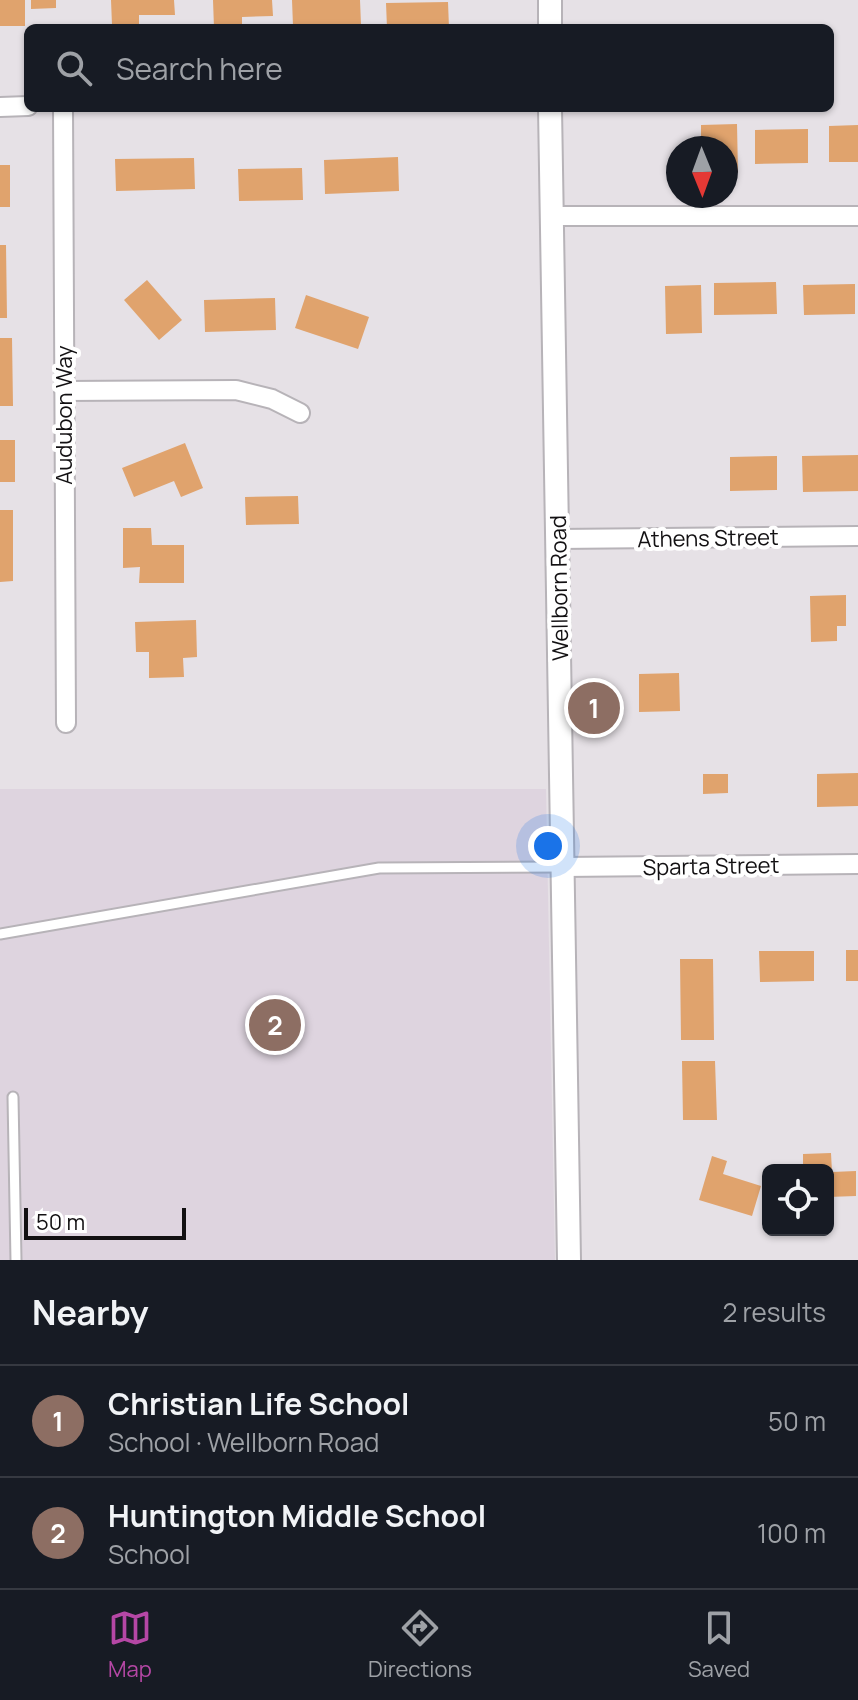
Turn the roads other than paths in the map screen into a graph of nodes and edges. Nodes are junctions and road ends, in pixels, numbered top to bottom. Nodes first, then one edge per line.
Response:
1 (550, 0) edge
2 (550, 24) edge
3 (24, 106) edge
4 (0, 107) edge
5 (63, 112) edge
6 (550, 112) edge
7 (554, 216) junction
8 (858, 216) edge
9 (64, 391) junction
10 (300, 413) dead end
11 (858, 536) edge
12 (558, 539) junction
13 (66, 723) dead end
14 (858, 864) edge
15 (563, 867) junction
16 (0, 934) edge
17 (13, 1097) dead end
18 (16, 1260) edge
19 (569, 1260) edge

1 - 2 street
3 - 4 street
5 - 9 street, Audubon Way
6 - 7 street, Wellborn Road
7 - 8 street
7 - 12 street, Wellborn Road
9 - 10 street
9 - 13 street, Audubon Way
11 - 12 street, Athens Street
12 - 15 street, Wellborn Road
14 - 15 street, Sparta Street
15 - 16 lane
15 - 19 street, Wellborn Road
17 - 18 lane

